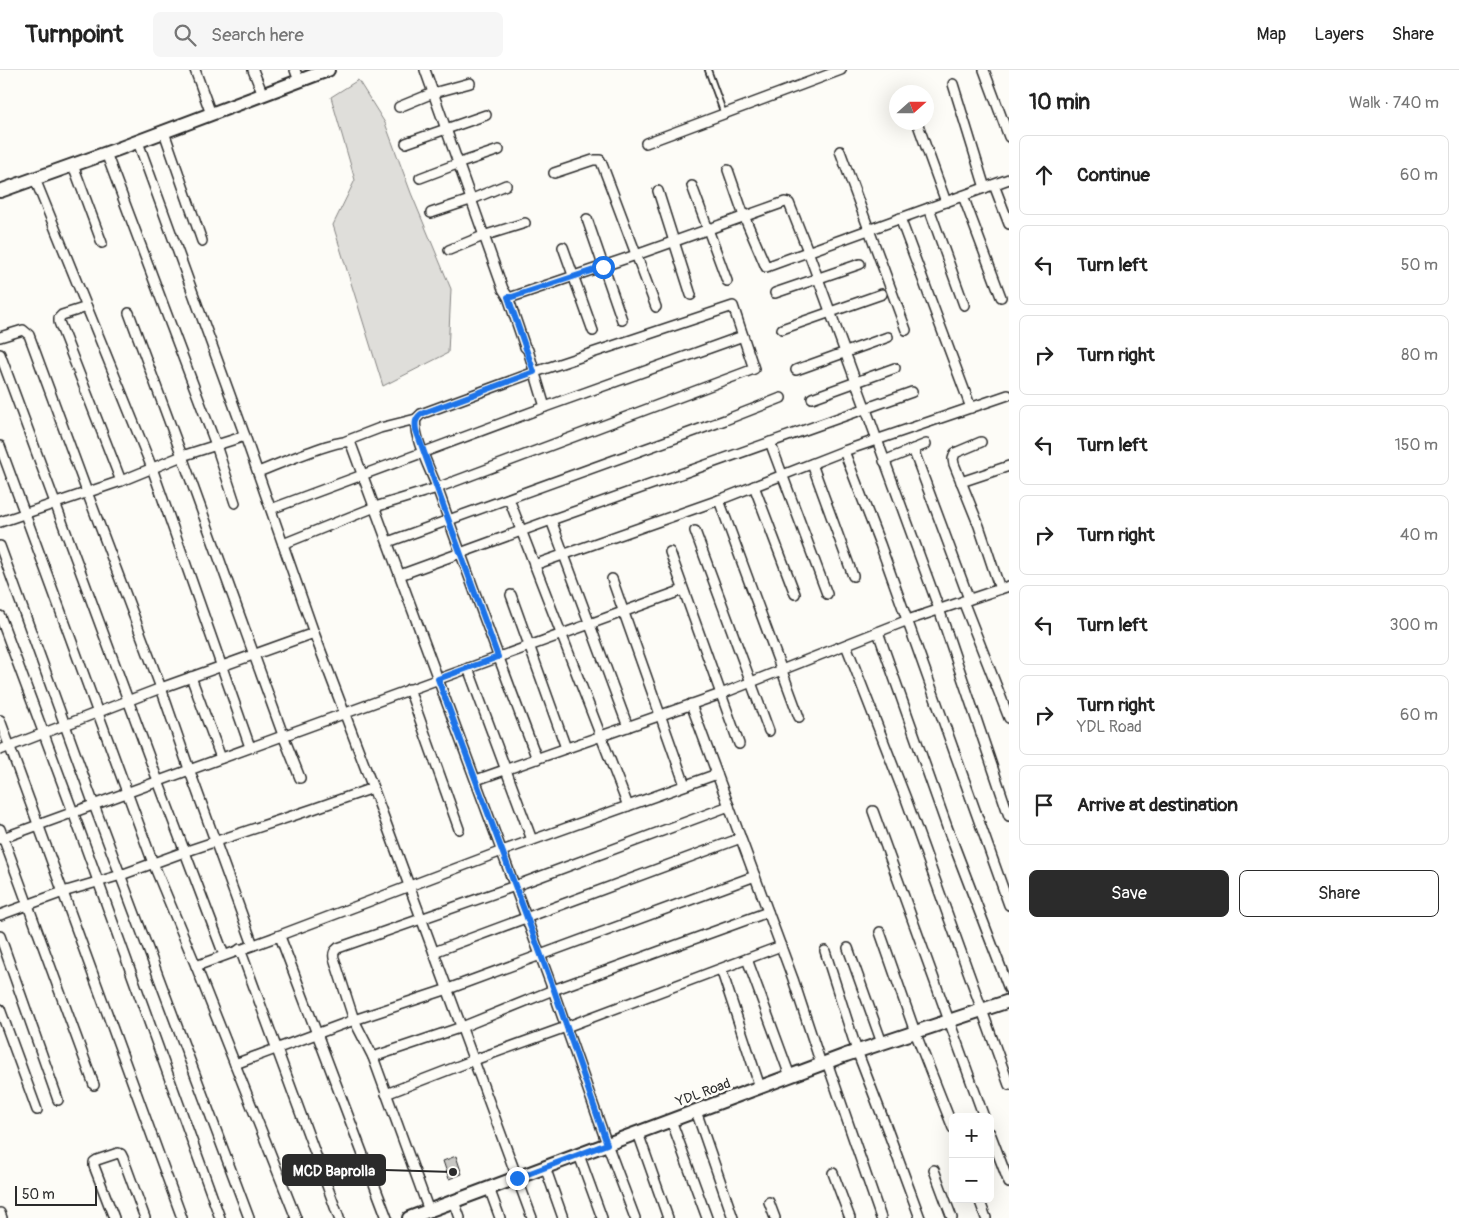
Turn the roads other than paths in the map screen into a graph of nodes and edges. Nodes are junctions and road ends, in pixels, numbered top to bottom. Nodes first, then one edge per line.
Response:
1 (195, 70) edge
2 (253, 70) edge
3 (328, 70) edge
4 (425, 70) edge
5 (708, 70) edge
6 (841, 70) edge
7 (984, 70) edge
8 (297, 75) edge
9 (470, 84) dead end
10 (953, 84) dead end
11 (433, 93) junction
12 (263, 94) junction
13 (399, 108) dead end
14 (211, 114) junction
15 (724, 114) junction
16 (486, 115) dead end
17 (446, 130) junction
18 (920, 130) edge
19 (164, 132) junction
20 (1009, 137) edge
21 (138, 142) junction
22 (406, 143) dead end
23 (646, 144) dead end
24 (499, 150) dead end
25 (840, 150) dead end
26 (106, 153) junction
27 (458, 164) junction
28 (73, 165) junction
29 (728, 170) dead end
30 (554, 173) dead end
31 (420, 178) dead end
32 (35, 179) junction
33 (1009, 179) edge
34 (506, 185) dead end
35 (692, 186) dead end
36 (990, 186) junction
37 (0, 191) edge
38 (658, 191) dead end
39 (963, 196) junction
40 (470, 200) junction
41 (946, 202) junction
42 (929, 208) junction
43 (431, 212) dead end
44 (744, 216) junction
45 (900, 218) junction
46 (587, 220) dead end
47 (525, 223) dead end
48 (1009, 224) edge
49 (707, 229) junction
50 (870, 229) junction
51 (484, 236) junction
52 (202, 241) dead end
53 (674, 241) junction
54 (102, 243) dead end
55 (563, 247) dead end
56 (449, 250) dead end
57 (808, 251) junction
58 (636, 255) junction
59 (860, 264) dead end
60 (603, 267) junction
61 (573, 277) junction
62 (818, 278) junction
63 (727, 281) dead end
64 (775, 293) dead end
65 (882, 294) dead end
66 (690, 295) dead end
67 (1001, 296) dead end
68 (508, 297) junction
69 (964, 305) dead end
70 (87, 307) junction
71 (656, 307) dead end
72 (128, 313) dead end
73 (830, 313) junction
74 (622, 320) dead end
75 (782, 330) dead end
76 (906, 330) dead end
77 (593, 331) dead end
78 (743, 336) junction
79 (888, 336) dead end
80 (0, 337) edge
81 (844, 352) junction
82 (0, 354) edge
83 (895, 368) dead end
84 (796, 370) dead end
85 (534, 372) junction
86 (856, 382) junction
87 (912, 392) dead end
88 (1008, 394) edge
89 (781, 398) dead end
90 (812, 398) dead end
91 (545, 407) junction
92 (865, 408) junction
93 (971, 408) junction
94 (416, 418) junction
95 (245, 436) junction
96 (876, 440) junction
97 (346, 441) junction
98 (770, 442) junction
99 (981, 442) dead end
100 (926, 444) dead end
101 (0, 446) edge
102 (216, 446) junction
103 (913, 449) junction
104 (844, 451) junction
105 (424, 452) junction
106 (182, 456) junction
107 (884, 461) junction
108 (812, 464) junction
109 (1009, 466) edge
110 (152, 468) junction
111 (258, 472) junction
112 (362, 475) junction
113 (783, 475) junction
114 (121, 480) junction
115 (961, 482) junction
116 (754, 486) junction
117 (438, 488) junction
118 (87, 492) junction
119 (509, 499) junction
120 (719, 500) junction
121 (55, 503) junction
122 (235, 503) dead end
123 (375, 507) junction
124 (271, 509) junction
125 (25, 513) junction
126 (449, 520) junction
127 (551, 520) junction
128 (0, 522) edge
129 (521, 531) junction
130 (695, 531) dead end
131 (388, 542) junction
132 (283, 544) junction
133 (0, 546) edge
134 (670, 552) dead end
135 (460, 553) junction
136 (564, 555) junction
137 (534, 565) junction
138 (400, 575) junction
139 (853, 576) dead end
140 (612, 579) dead end
141 (1005, 587) edge
142 (683, 590) junction
143 (795, 594) dead end
144 (827, 594) dead end
145 (511, 595) dead end
146 (966, 600) junction
147 (939, 610) junction
148 (622, 612) junction
149 (0, 616) edge
150 (908, 620) junction
151 (589, 624) junction
152 (878, 632) junction
153 (314, 633) junction
154 (561, 634) junction
155 (846, 645) junction
156 (529, 646) junction
157 (255, 655) junction
158 (498, 657) junction
159 (222, 666) junction
160 (468, 668) junction
161 (782, 670) junction
162 (191, 677) junction
163 (438, 679) junction
164 (751, 682) junction
165 (161, 688) junction
166 (409, 689) junction
167 (721, 694) junction
168 (129, 700) junction
169 (691, 704) junction
170 (98, 713) junction
171 (344, 714) junction
172 (660, 715) junction
173 (799, 717) dead end
174 (1009, 718) edge
175 (0, 720) edge
176 (65, 725) junction
177 (628, 727) junction
178 (769, 731) dead end
179 (44, 733) junction
180 (283, 735) junction
181 (600, 736) junction
182 (739, 744) dead end
183 (10, 746) junction
184 (250, 747) junction
185 (566, 748) junction
186 (0, 750) edge
187 (221, 758) junction
188 (537, 759) junction
189 (189, 769) junction
190 (506, 770) junction
191 (717, 774) junction
192 (300, 778) dead end
193 (476, 780) junction
194 (158, 781) junction
195 (685, 785) junction
196 (373, 788) junction
197 (127, 792) junction
198 (94, 805) junction
199 (628, 806) junction
200 (729, 806) junction
201 (873, 811) dead end
202 (73, 812) junction
203 (1009, 816) edge
204 (38, 825) junction
205 (459, 829) dead end
206 (1, 835) edge
207 (741, 838) junction
208 (532, 840) junction
209 (215, 841) junction
210 (502, 851) junction
211 (184, 852) junction
212 (153, 863) junction
213 (121, 875) junction
214 (755, 876) junction
215 (99, 882) junction
216 (410, 886) junction
217 (515, 886) junction
218 (63, 892) junction
219 (27, 904) junction
220 (1009, 904) edge
221 (768, 912) junction
222 (0, 914) edge
223 (527, 917) junction
224 (422, 919) junction
225 (880, 932) dead end
226 (0, 936) edge
227 (275, 938) junction
228 (253, 945) junction
229 (781, 946) junction
230 (848, 948) dead end
231 (240, 950) junction
232 (825, 951) dead end
233 (434, 952) junction
234 (540, 954) junction
235 (224, 955) junction
236 (747, 959) junction
237 (196, 966) junction
238 (722, 969) junction
239 (448, 989) junction
240 (554, 990) junction
241 (1009, 990) edge
242 (1009, 1001) edge
243 (0, 1009) edge
244 (982, 1010) junction
245 (354, 1020) junction
246 (949, 1021) junction
247 (462, 1027) junction
248 (566, 1027) junction
249 (915, 1032) junction
250 (317, 1035) junction
251 (882, 1043) junction
252 (277, 1050) junction
253 (857, 1051) junction
254 (373, 1057) junction
255 (474, 1060) junction
256 (824, 1063) junction
257 (235, 1064) junction
258 (790, 1076) junction
259 (94, 1085) dead end
260 (1009, 1085) edge
261 (760, 1087) junction
262 (386, 1094) junction
263 (58, 1100) dead end
264 (36, 1110) dead end
265 (696, 1111) junction
266 (983, 1113) edge
267 (949, 1118) edge
268 (671, 1120) junction
269 (638, 1133) junction
270 (994, 1143) edge
271 (607, 1144) junction
272 (579, 1155) junction
273 (545, 1167) junction
274 (934, 1170) dead end
275 (833, 1173) dead end
276 (517, 1178) junction
277 (1009, 1183) edge
278 (489, 1188) junction
279 (454, 1201) junction
280 (769, 1202) dead end
281 (980, 1203) edge
282 (0, 1212) edge
283 (419, 1215) edge
284 (2, 1218) edge
285 (114, 1218) edge
286 (145, 1218) edge
287 (182, 1218) edge
288 (220, 1218) edge
289 (249, 1218) edge
290 (296, 1218) edge
291 (339, 1218) edge
292 (387, 1218) edge
293 (460, 1218) edge
294 (500, 1218) edge
295 (532, 1218) edge
296 (563, 1218) edge
297 (602, 1218) edge
298 (635, 1218) edge
299 (668, 1218) edge
300 (707, 1218) edge
301 (733, 1218) edge
302 (775, 1218) edge
303 (850, 1218) edge
304 (881, 1218) edge
305 (920, 1218) edge
306 (952, 1218) edge
307 (986, 1218) edge

1 - 14 street
2 - 12 street
3 - 8 street
4 - 11 street
5 - 15 lane
6 - 15 street
7 - 20 street
8 - 12 street
9 - 11 street
10 - 36 street
11 - 13 street
11 - 17 street
12 - 14 street
14 - 19 street
15 - 23 street
16 - 17 street
17 - 22 street
17 - 27 street
18 - 41 street
19 - 21 street
19 - 52 street
21 - 26 street
21 - 95 street
24 - 27 street
25 - 50 street
26 - 28 street
26 - 102 street
27 - 31 street
27 - 40 street
28 - 32 street
28 - 54 street
29 - 44 street
30 - 58 street
32 - 37 street
32 - 70 street
33 - 36 street
34 - 40 street
35 - 49 street
36 - 39 street
36 - 48 street
38 - 53 street
39 - 41 street
39 - 67 street
40 - 43 street
40 - 51 street
41 - 42 street
42 - 45 street
42 - 69 street
44 - 49 street
44 - 57 street
44 - 57 street
45 - 50 street
45 - 93 street
46 - 60 street
47 - 51 street
49 - 53 street
49 - 63 street
50 - 57 street
50 - 76 street
51 - 56 street
51 - 68 street
53 - 58 street
53 - 66 street
55 - 61 street
57 - 62 street
58 - 60 street
58 - 71 street
59 - 62 street
60 - 61 street
60 - 74 street
61 - 68 street
61 - 77 street
62 - 64 street
62 - 73 street
65 - 73 street
68 - 85 street
70 - 110 street
70 - 114 street
72 - 106 street
73 - 75 street
73 - 81 street
78 - 85 street
78 - 91 street
78 - 117 street
79 - 81 street
80 - 118 street
81 - 84 street
81 - 86 street
82 - 121 street
83 - 86 street
85 - 91 street
85 - 94 street
86 - 90 street
86 - 92 street
87 - 92 street
88 - 93 street
89 - 119 street
91 - 105 street
92 - 96 street
92 - 98 street
93 - 96 street
94 - 97 street
94 - 105 street
95 - 102 street
95 - 111 street
96 - 104 street
96 - 107 street
97 - 111 street
97 - 112 street
98 - 113 street
98 - 127 street
99 - 115 street
100 - 103 street
101 - 125 street
102 - 106 street
102 - 122 street
103 - 107 street
103 - 146 street
104 - 108 street
104 - 150 street
105 - 112 street
105 - 117 street
106 - 110 street
106 - 157 street
107 - 147 street
108 - 113 street
108 - 139 street
109 - 115 street
110 - 114 street
110 - 159 street
111 - 124 street
112 - 123 street
112 - 124 street
113 - 116 street
113 - 144 street
114 - 118 street
115 - 141 street
116 - 120 street
116 - 143 street
117 - 123 street
117 - 126 street
118 - 121 street
118 - 165 street
119 - 126 street
119 - 129 street
120 - 136 street
120 - 161 street
121 - 125 street
121 - 168 street
123 - 131 street
123 - 132 street
124 - 132 street
125 - 128 street
125 - 170 street
126 - 131 street
126 - 135 street
127 - 129 street
127 - 136 street
129 - 135 street
129 - 137 street
130 - 164 street
131 - 138 street
132 - 153 street
133 - 176 street
134 - 142 street
135 - 138 street
135 - 158 street
136 - 137 street
136 - 151 street
137 - 154 street
138 - 163 street
140 - 148 street
141 - 146 street
142 - 148 street
142 - 167 street
145 - 156 street
146 - 147 street
146 - 174 street
147 - 150 street
147 - 203 street
148 - 151 street
148 - 172 street
149 - 179 street
150 - 152 street
150 - 220 street
151 - 154 street
151 - 177 street
152 - 155 street
152 - 241 street
153 - 157 street
153 - 171 street
154 - 156 street
154 - 181 street
155 - 161 street
155 - 244 street
156 - 158 street
156 - 185 street
157 - 159 street
157 - 180 street
158 - 160 street
158 - 188 street
159 - 162 street
159 - 184 street
160 - 163 street
160 - 190 street
161 - 164 street
161 - 173 street
162 - 165 street
162 - 187 street
163 - 166 street
163 - 193 street
164 - 167 street
164 - 178 street
165 - 168 street
165 - 189 street
166 - 171 street
166 - 205 street
167 - 169 street
167 - 182 street
168 - 170 street
168 - 194 street
169 - 172 street
169 - 191 street
170 - 176 street
170 - 197 street
171 - 180 street
171 - 196 street
172 - 177 street
172 - 195 street
175 - 183 street
176 - 179 street
176 - 198 street
177 - 181 street
179 - 183 street
179 - 202 street
180 - 184 street
180 - 192 street
181 - 185 street
181 - 199 street
183 - 186 street
183 - 204 street
184 - 187 street
185 - 188 street
187 - 189 street
188 - 190 street
189 - 194 street
189 - 209 street
190 - 193 street
190 - 208 street
191 - 195 street
191 - 200 street
193 - 210 street
194 - 197 street
194 - 211 street
195 - 199 street
196 - 209 street
196 - 216 street
197 - 198 street
197 - 212 street
198 - 202 street
198 - 213 street
199 - 208 street
200 - 207 street
200 - 217 street
201 - 246 street
202 - 204 street
202 - 215 street
204 - 206 street
204 - 218 street
206 - 219 street
207 - 214 street
207 - 223 street
208 - 210 street
209 - 211 street
209 - 228 street
210 - 216 street
210 - 217 street
211 - 212 street
211 - 235 street
212 - 213 street
212 - 237 street
213 - 215 street
213 - 289 street
214 - 221 street
214 - 234 street
215 - 218 street
215 - 288 street
216 - 224 street
216 - 227 street
217 - 223 street
217 - 224 street
218 - 219 street
218 - 287 street
219 - 222 street
219 - 259 street
221 - 229 street
221 - 240 street
223 - 233 street
223 - 234 street
224 - 233 street
224 - 245 street
225 - 249 street
226 - 263 street
227 - 228 street
227 - 250 street
228 - 231 street
229 - 236 street
229 - 256 street
230 - 251 street
231 - 235 street
231 - 252 street
232 - 253 street
233 - 239 street
234 - 239 street
234 - 240 street
235 - 237 street
236 - 238 street
236 - 258 street
237 - 257 street
238 - 248 street
238 - 261 street
239 - 245 street
239 - 247 street
240 - 247 street
240 - 248 street
242 - 244 street, YDL Road
243 - 264 street
244 - 246 street, YDL Road
244 - 260 street
245 - 250 street
245 - 254 street
246 - 249 street, YDL Road
246 - 266 street
247 - 254 street
247 - 255 street
248 - 255 street
248 - 271 street
249 - 251 street, YDL Road
249 - 267 street
250 - 252 street
250 - 292 street
251 - 253 street, YDL Road
252 - 257 street
252 - 291 street
253 - 256 street, YDL Road
253 - 305 street
254 - 262 street
255 - 262 street
255 - 276 street
256 - 258 street, YDL Road
256 - 304 street
257 - 290 street
258 - 261 street, YDL Road
261 - 265 street, YDL Road
262 - 283 street
265 - 268 street, YDL Road
265 - 301 street
268 - 269 street, YDL Road
268 - 300 street
269 - 271 street, YDL Road
269 - 299 street
270 - 277 street
271 - 272 street, YDL Road
271 - 298 street
272 - 273 street, YDL Road
272 - 297 street
273 - 276 street, YDL Road
273 - 296 street
274 - 306 street
275 - 303 street
276 - 278 street, YDL Road
276 - 295 street
278 - 279 street, YDL Road
278 - 294 street
279 - 283 street, YDL Road
279 - 293 street
280 - 302 street
281 - 307 street
282 - 284 street
285 - 286 street

